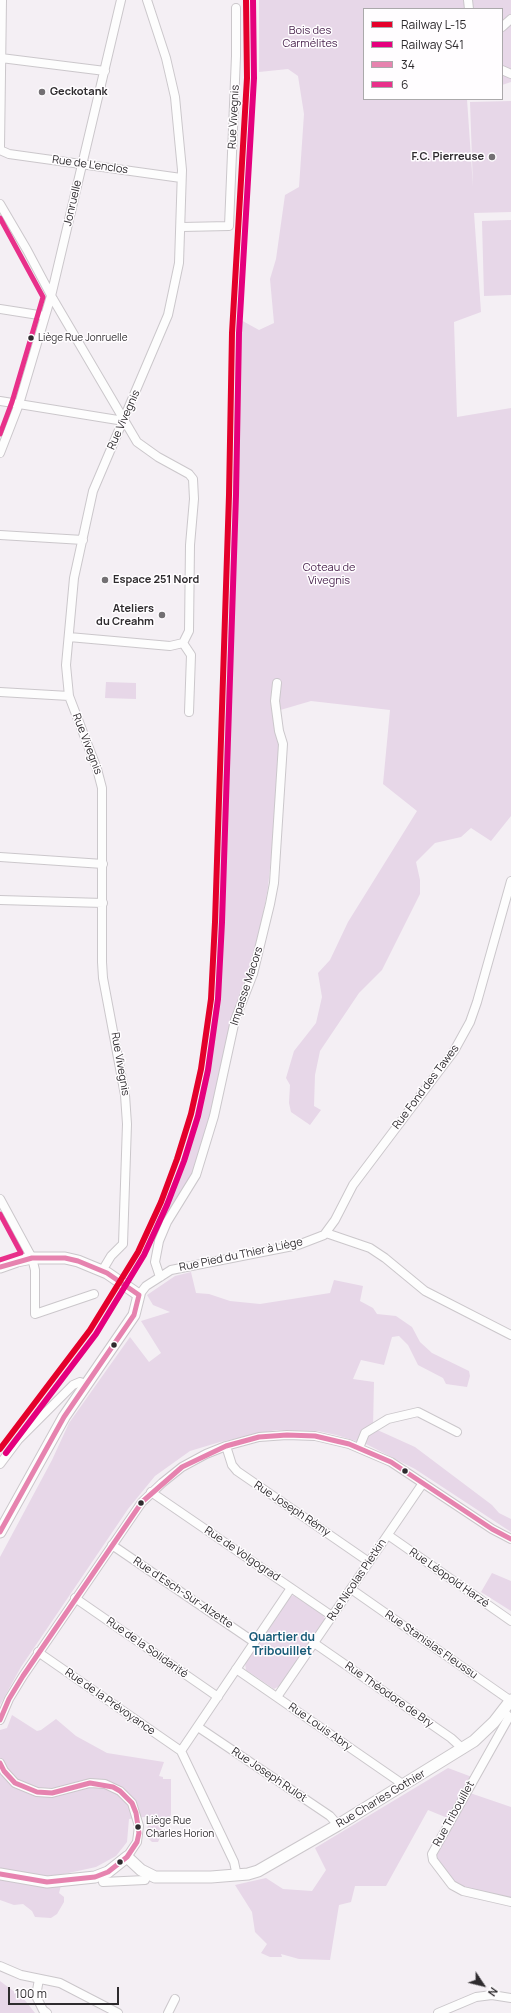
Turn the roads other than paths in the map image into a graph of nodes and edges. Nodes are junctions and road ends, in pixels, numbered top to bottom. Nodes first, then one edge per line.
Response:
1 (2, 0) edge
2 (121, 0) edge
3 (147, 0) edge
4 (236, 8) dead end
5 (511, 19) edge
6 (503, 26) edge
7 (1, 58) edge
8 (105, 71) junction
9 (0, 147) edge
10 (0, 150) edge
11 (82, 163) junction
12 (181, 178) junction
13 (0, 204) edge
14 (182, 227) junction
15 (51, 296) junction
16 (0, 309) edge
17 (45, 316) junction
18 (0, 401) edge
19 (19, 404) junction
20 (124, 421) junction
21 (0, 453) edge
22 (0, 535) edge
23 (82, 540) junction
24 (69, 637) junction
25 (183, 643) junction
26 (277, 683) dead end
27 (0, 692) edge
28 (69, 696) junction
29 (189, 712) dead end
30 (0, 856) edge
31 (103, 864) junction
32 (511, 881) edge
33 (0, 900) edge
34 (103, 903) junction
35 (0, 1199) edge
36 (326, 1233) junction
37 (32, 1258) junction
38 (0, 1267) edge
39 (104, 1272) junction
40 (160, 1277) junction
41 (136, 1292) junction
42 (94, 1294) dead end
43 (511, 1335) edge
44 (86, 1384) junction
45 (457, 1432) dead end
46 (226, 1446) junction
47 (359, 1448) junction
48 (0, 1464) edge
49 (423, 1483) junction
50 (151, 1492) junction
51 (0, 1532) edge
52 (388, 1535) junction
53 (511, 1539) edge
54 (112, 1545) junction
55 (369, 1562) junction
56 (291, 1588) junction
57 (351, 1589) junction
58 (75, 1598) junction
59 (332, 1616) junction
60 (511, 1621) edge
61 (254, 1642) junction
62 (314, 1643) junction
63 (38, 1652) junction
64 (236, 1669) junction
65 (218, 1697) junction
66 (277, 1697) junction
67 (511, 1700) edge
68 (503, 1710) junction
69 (0, 1720) edge
70 (198, 1727) junction
71 (463, 1749) junction
72 (181, 1751) junction
73 (0, 1763) edge
74 (404, 1785) junction
75 (338, 1825) junction
76 (127, 1856) junction
77 (0, 1874) edge
78 (147, 1874) junction
79 (236, 1876) junction
80 (103, 1882) dead end
81 (511, 1902) edge
82 (0, 1966) edge
83 (39, 1979) junction
84 (511, 1998) edge
85 (174, 1999) dead end
86 (47, 2013) edge
87 (118, 2013) edge
88 (168, 2013) edge
89 (438, 2013) edge

1 - 7 street
2 - 8 street, Jonruelle
3 - 12 street, Rue Vivegnis
4 - 14 street, Rue Vivegnis
5 - 6 street
7 - 8 street
7 - 9 street
8 - 11 street, Jonruelle
10 - 11 street, Rue de L'enclos
11 - 12 street, Rue de L'enclos
11 - 15 street, Jonruelle
12 - 14 street, Rue Vivegnis
13 - 15 street
14 - 20 street, Rue Vivegnis
15 - 17 street, Jonruelle
15 - 20 street
16 - 17 street
17 - 19 street, Jonruelle
18 - 19 street
19 - 20 street
19 - 21 street, Jonruelle
20 - 23 street, Rue Vivegnis
20 - 25 street
22 - 23 street
23 - 24 street, Rue Vivegnis
24 - 25 street
24 - 28 street, Rue Vivegnis
25 - 29 street
26 - 40 street, Impasse Macors
27 - 28 street
28 - 31 street, Rue Vivegnis
30 - 31 street
31 - 34 street, Rue Vivegnis
32 - 36 street, Rue Fond des Tawes
33 - 34 street
34 - 39 street, Rue Vivegnis
35 - 37 street
36 - 40 street, Rue Pied du Thier à Liège
36 - 43 street
37 - 38 street
37 - 39 street
37 - 42 street
39 - 41 street
40 - 41 street, Rue Pied du Thier à Liège
41 - 44 street
44 - 48 street
44 - 51 street
45 - 47 street
46 - 47 street
46 - 50 street
46 - 55 street, Rue Joseph Rémy
47 - 49 street
49 - 52 street, Rue Nicolas Pietkin
49 - 53 street
50 - 54 street
50 - 56 street, Rue de Volgograd
52 - 55 street, Rue Nicolas Pietkin
52 - 60 street, Rue Léopold Harzé
54 - 58 street
54 - 61 street, Rue d'Esch-Sur-Alzette
55 - 57 street, Rue Nicolas Pietkin
56 - 59 street, Rue de Volgograd
56 - 61 street
57 - 59 street, Rue Nicolas Pietkin
57 - 67 street, Rue Stanislas Fleussu
58 - 63 street
58 - 65 street, Rue de la Solidarité
59 - 62 street, Rue Nicolas Pietkin
61 - 64 street
62 - 66 street, Rue Nicolas Pietkin
62 - 71 street, Rue Théodore de Bry
63 - 69 street
63 - 72 street, Rue de la Prévoyance
64 - 65 street
64 - 66 street, Rue Louis Abry
65 - 70 street
66 - 74 street, Rue Louis Abry
67 - 68 street, Rue Charles Gothier
68 - 71 street, Rue Charles Gothier
68 - 81 street, Rue Tribouillet
70 - 72 street
70 - 75 street, Rue Joseph Rulot
71 - 74 street, Rue Charles Gothier
72 - 79 street
73 - 76 street
74 - 75 street, Rue Charles Gothier
75 - 79 street, Rue Charles Gothier
76 - 77 street
76 - 78 street
78 - 79 street, Rue Charles Gothier
78 - 80 street
82 - 83 street
83 - 86 street
83 - 87 street
84 - 89 street
85 - 88 street

